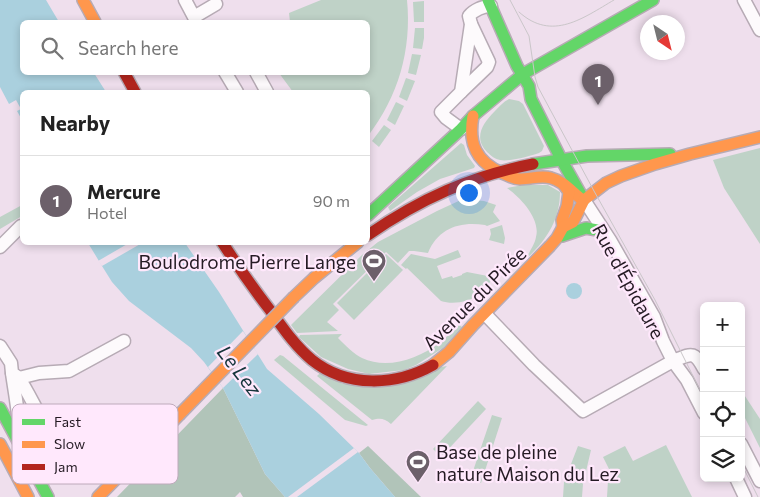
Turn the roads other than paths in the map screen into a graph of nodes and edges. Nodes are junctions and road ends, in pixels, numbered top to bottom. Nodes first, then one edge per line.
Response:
1 (83, 0) edge
2 (185, 0) edge
3 (653, 0) edge
4 (744, 0) edge
5 (489, 3) edge
6 (216, 4) edge
7 (94, 20) edge
8 (471, 24) junction
9 (760, 30) edge
10 (523, 74) junction
11 (126, 75) edge
12 (227, 75) edge
13 (258, 75) edge
14 (134, 90) edge
15 (236, 90) edge
16 (266, 90) edge
17 (503, 90) junction
18 (461, 92) junction
19 (531, 99) junction
20 (473, 116) junction
21 (461, 129) junction
22 (760, 137) edge
23 (690, 154) junction
24 (561, 159) junction
25 (496, 172) junction
26 (564, 185) junction
27 (584, 200) junction
28 (370, 213) edge
29 (20, 227) edge
30 (564, 227) junction
31 (603, 231) junction
32 (370, 233) edge
33 (557, 238) junction
34 (224, 245) edge
35 (342, 245) edge
36 (354, 245) edge
37 (0, 247) edge
38 (314, 278) junction
39 (484, 314) junction
40 (124, 341) dead end
41 (0, 347) edge
42 (700, 361) edge
43 (674, 362) junction
44 (16, 376) junction
45 (16, 404) edge
46 (32, 404) edge
47 (700, 405) edge
48 (0, 408) edge
49 (179, 415) edge
50 (12, 431) edge
51 (0, 444) edge
52 (745, 452) edge
53 (12, 467) edge
54 (760, 481) edge
55 (738, 482) edge
56 (21, 484) edge
57 (41, 484) edge
58 (111, 484) edge
59 (28, 497) edge
60 (48, 497) edge
61 (98, 497) edge
62 (745, 497) edge

1 - 7 main road
2 - 6 street
3 - 10 main road
4 - 9 street
5 - 8 street
5 - 10 main road
8 - 18 street
8 - 18 street
10 - 17 main road
10 - 19 main road
11 - 14 main road
12 - 15 street
13 - 16 street
17 - 19 main road
17 - 20 main road
18 - 21 street
19 - 24 main road
20 - 21 main road
20 - 25 main road
21 - 28 main road
22 - 23 main road
23 - 24 main road
23 - 27 main road
24 - 25 main road
24 - 27 main road
25 - 26 main road
25 - 32 main road
26 - 27 main road
26 - 30 main road, Avenue du Pirée
27 - 30 main road, Avenue du Pirée
27 - 31 street, Rue d'Épidaure
29 - 37 street
30 - 33 main road, Avenue du Pirée
31 - 33 main road
31 - 43 street, Rue d'Épidaure
33 - 39 main road, Avenue du Pirée
34 - 39 main road, Avenue du Pirée
35 - 38 main road
36 - 38 main road
38 - 49 main road, bridge
39 - 43 street
40 - 44 street
41 - 44 street
42 - 43 street, Rue d'Épidaure
43 - 47 street, Rue d'Épidaure
44 - 45 street
44 - 46 street
48 - 50 main road
51 - 53 main road
52 - 54 street
55 - 62 street
56 - 59 main road
57 - 60 main road
58 - 61 main road

